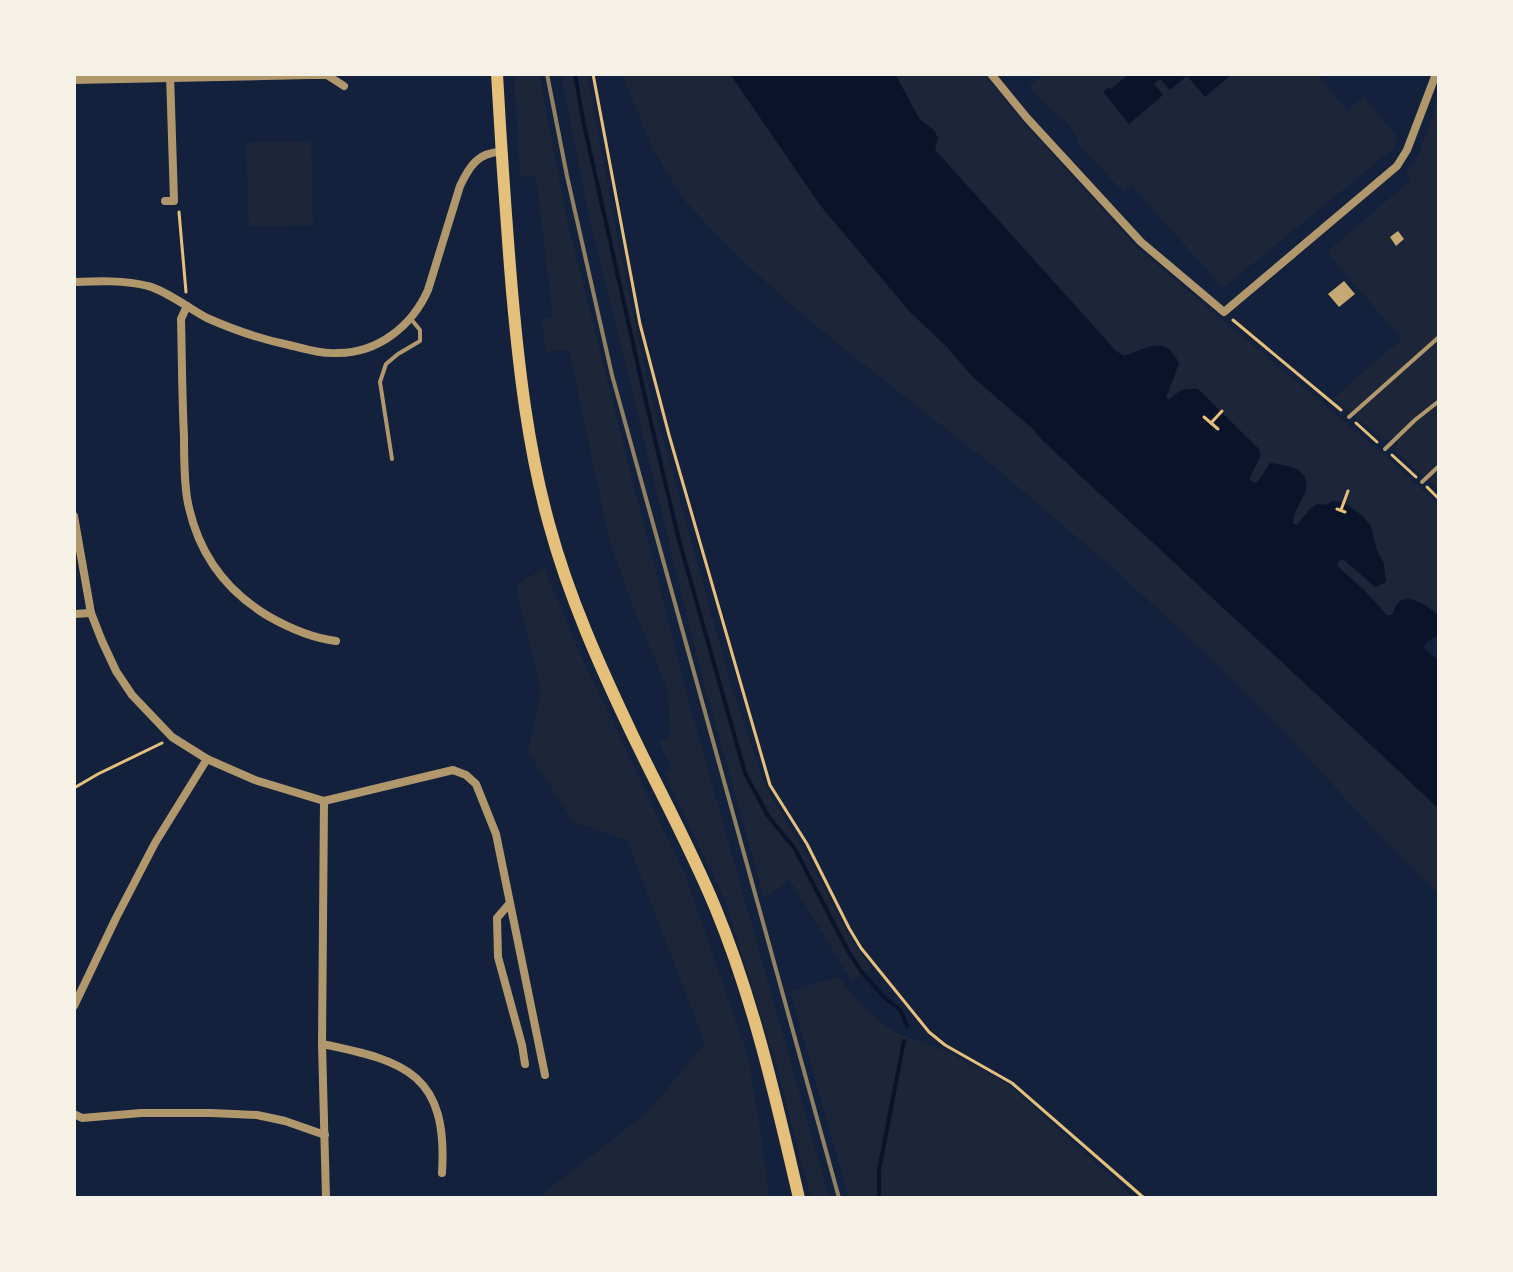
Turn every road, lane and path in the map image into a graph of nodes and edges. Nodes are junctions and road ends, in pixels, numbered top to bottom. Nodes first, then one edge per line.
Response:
1 (497, 74) edge
2 (593, 74) edge
3 (991, 74) edge
4 (1436, 74) edge
5 (170, 76) edge
6 (74, 80) edge
7 (344, 86) dead end
8 (501, 152) junction
9 (170, 201) joint
10 (74, 282) edge
11 (187, 306) junction
12 (1224, 312) junction
13 (411, 319) junction
14 (1439, 337) edge
15 (1439, 401) edge
16 (1222, 411) dead end
17 (1204, 417) dead end
18 (1349, 417) junction
19 (1211, 423) junction
20 (1218, 429) dead end
21 (1385, 449) junction
22 (392, 459) dead end
23 (1439, 466) edge
24 (1422, 482) junction
25 (1348, 491) dead end
26 (1439, 499) edge
27 (1341, 510) dead end
28 (74, 516) edge
29 (91, 613) junction
30 (74, 614) edge
31 (336, 641) dead end
32 (172, 737) junction
33 (207, 759) junction
34 (74, 788) edge
35 (324, 801) junction
36 (509, 904) junction
37 (74, 1006) edge
38 (322, 1044) junction
39 (525, 1064) dead end
40 (545, 1075) dead end
41 (77, 1117) edge
42 (325, 1135) junction
43 (442, 1173) dead end
44 (326, 1198) edge
45 (799, 1198) edge
46 (1144, 1198) edge

1 - 8 main road
2 - 46 path
3 - 12 street
4 - 12 street
5 - 6 street
5 - 7 street
5 - 9 street
8 - 13 street
8 - 45 main road
9 - 11 path
10 - 11 street
11 - 13 street
11 - 31 street
12 - 18 path
13 - 22 lane
14 - 18 lane
15 - 21 lane
16 - 19 path
17 - 19 path
18 - 21 path
19 - 20 path
21 - 24 path
23 - 24 lane
24 - 26 path
25 - 27 path
28 - 29 street
29 - 30 street
29 - 32 street
32 - 33 street
32 - 34 path
33 - 35 street
33 - 37 street
35 - 36 street
35 - 38 street
36 - 39 street
36 - 40 street
38 - 42 street
38 - 43 street
41 - 42 street
42 - 44 street

